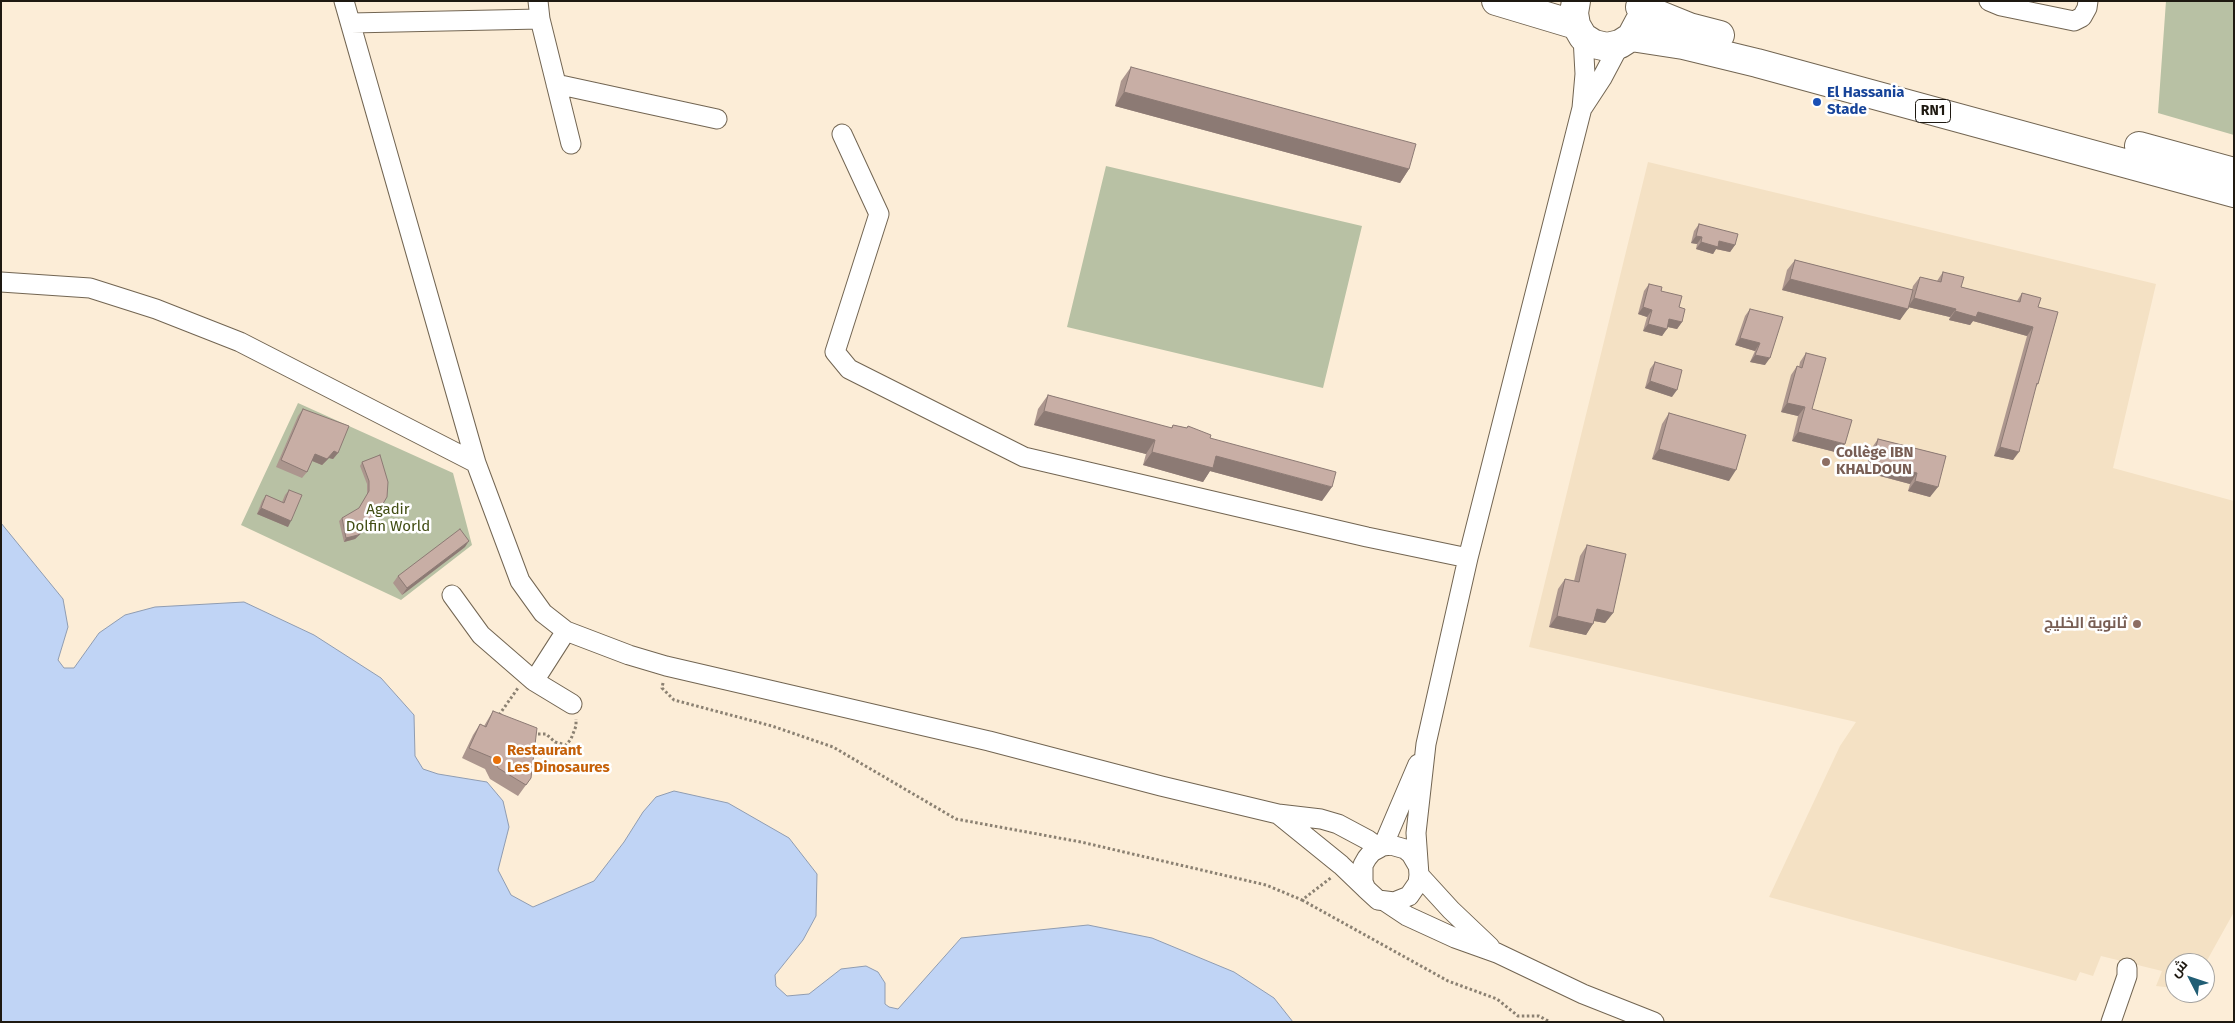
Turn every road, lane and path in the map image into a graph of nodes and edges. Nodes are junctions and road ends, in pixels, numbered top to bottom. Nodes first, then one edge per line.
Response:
1 (344, 1) edge
2 (1496, 1) edge
3 (2088, 1) edge
4 (1992, 2) edge
5 (1639, 4) edge
6 (539, 10) edge
7 (1578, 21) edge
8 (351, 23) junction
9 (1625, 41) junction
10 (556, 84) junction
11 (1582, 108) junction
12 (717, 119) dead end
13 (842, 134) dead end
14 (571, 144) dead end
15 (2234, 172) edge
16 (2234, 192) edge
17 (1, 282) edge
18 (476, 463) junction
19 (1468, 558) junction
20 (452, 595) dead end
21 (566, 632) junction
22 (666, 666) junction
23 (531, 678) junction
24 (572, 704) joint
25 (499, 721) edge
26 (528, 733) edge
27 (1426, 744) junction
28 (1278, 814) junction
29 (1381, 847) junction
30 (1419, 870) junction
31 (1334, 876) dead end
32 (1366, 889) junction
33 (1302, 900) junction
34 (1386, 902) junction
35 (1497, 953) junction
36 (2127, 968) dead end
37 (1550, 1022) edge
38 (1654, 1022) edge
39 (2112, 1022) edge

1 - 8 street
2 - 7 highway, RN1
3 - 4 street
5 - 9 highway, RN1
5 - 15 highway, RN1
6 - 8 street
6 - 10 street
7 - 9 highway, RN1
7 - 11 street
8 - 18 street
9 - 11 street
9 - 16 highway, RN1
10 - 12 street
10 - 14 street
11 - 19 street
13 - 19 street
17 - 18 street
18 - 21 street
19 - 27 street
20 - 23 street
21 - 22 street
21 - 23 street
22 - 28 street
22 - 33 path
23 - 24 street
23 - 25 path
24 - 26 path
27 - 29 street
27 - 30 street
28 - 29 street
28 - 32 street
29 - 30 street
29 - 32 street
30 - 34 street
30 - 35 street
31 - 33 path
32 - 34 street
33 - 37 path
34 - 35 street
35 - 38 street
36 - 39 street

